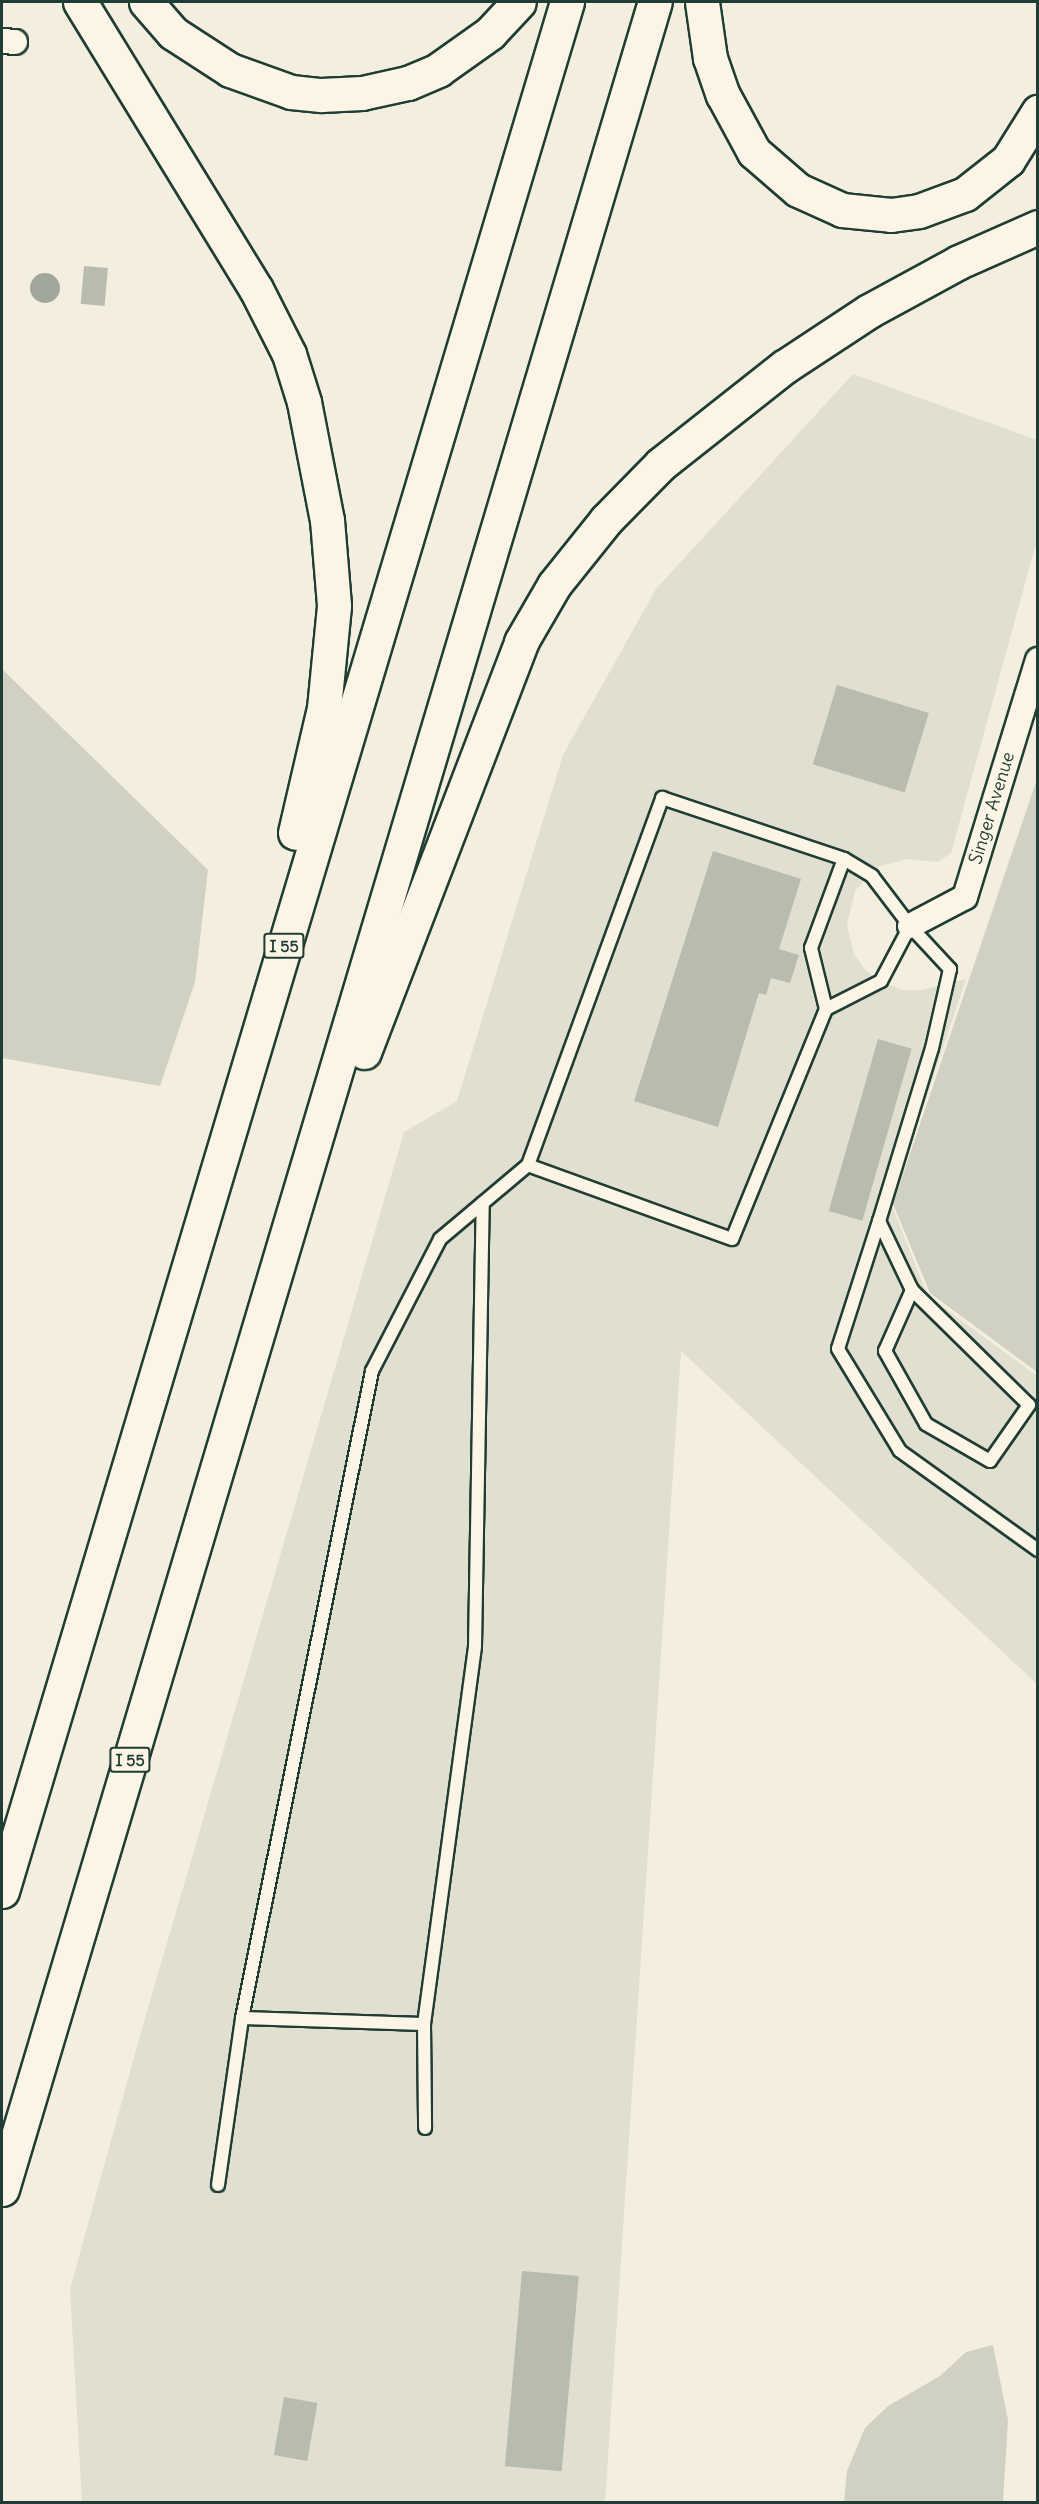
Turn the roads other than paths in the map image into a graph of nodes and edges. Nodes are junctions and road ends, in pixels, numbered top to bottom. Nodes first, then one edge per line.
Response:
1 (80, 2) edge
2 (146, 2) edge
3 (519, 2) edge
4 (567, 2) edge
5 (655, 2) edge
6 (702, 2) edge
7 (1038, 112) edge
8 (1038, 227) edge
9 (1038, 660) edge
10 (844, 859) junction
11 (910, 926) junction
12 (826, 1009) junction
13 (236, 1108) junction
14 (528, 1165) junction
15 (483, 1203) junction
16 (879, 1221) junction
17 (912, 1290) junction
18 (259, 1331) junction
19 (1038, 1550) edge
20 (2, 1891) edge
21 (242, 2018) junction
22 (424, 2024) junction
23 (425, 2128) dead end
24 (218, 2185) dead end
25 (2, 2189) edge

1 - 13 highway
2 - 3 highway
4 - 13 highway, I 55
5 - 18 highway, I 55
6 - 7 highway
8 - 18 highway
9 - 11 street, Singer Avenue
10 - 11 lane
10 - 12 lane
10 - 14 lane
11 - 12 lane
11 - 16 lane
12 - 14 lane
13 - 20 highway, I 55
14 - 15 lane
15 - 21 lane
15 - 22 lane
16 - 17 lane
16 - 19 lane
17 - 17 lane
18 - 25 highway, I 55
21 - 22 lane
21 - 24 lane
22 - 23 lane

